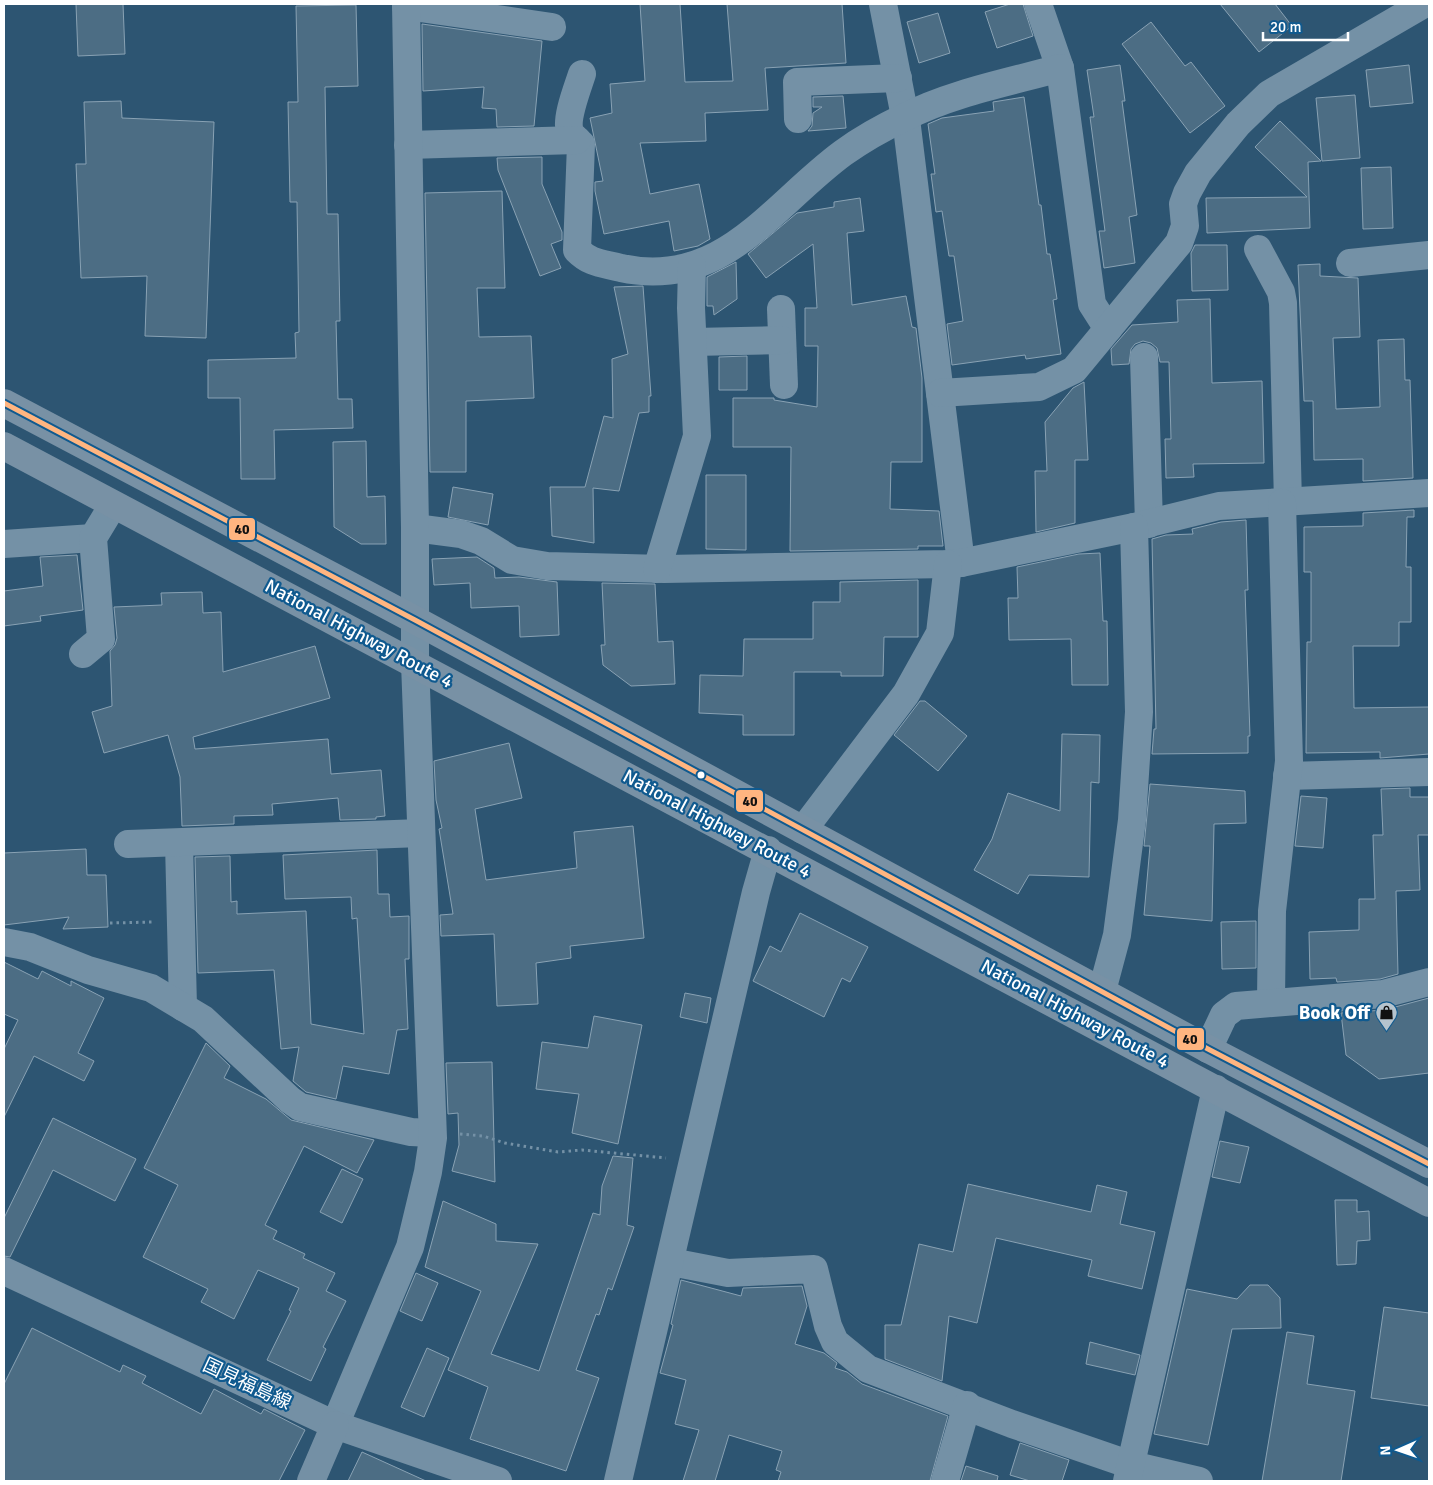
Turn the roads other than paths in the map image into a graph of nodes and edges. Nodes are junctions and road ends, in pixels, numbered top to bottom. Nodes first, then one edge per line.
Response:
1 (883, 4) edge
2 (1038, 4) edge
3 (1424, 4) edge
4 (406, 5) edge
5 (552, 26) dead end
6 (1060, 68) junction
7 (582, 74) dead end
8 (898, 78) junction
9 (906, 116) junction
10 (798, 119) dead end
11 (577, 140) junction
12 (408, 145) junction
13 (1258, 249) dead end
14 (1429, 255) edge
15 (1350, 263) dead end
16 (692, 266) junction
17 (781, 309) dead end
18 (1108, 329) junction
19 (782, 340) junction
20 (693, 342) junction
21 (1144, 357) dead end
22 (784, 385) dead end
23 (940, 392) junction
24 (4, 403) edge
25 (4, 446) edge
26 (1429, 493) edge
27 (1285, 503) junction
28 (113, 505) junction
29 (1141, 526) junction
30 (415, 528) junction
31 (93, 538) junction
32 (4, 544) edge
33 (954, 564) junction
34 (657, 569) junction
35 (415, 620) junction
36 (82, 654) dead end
37 (414, 663) junction
38 (1429, 772) edge
39 (1287, 776) junction
40 (803, 830) junction
41 (421, 833) junction
42 (179, 843) junction
43 (128, 844) dead end
44 (768, 850) junction
45 (4, 942) edge
46 (1429, 982) edge
47 (1102, 991) junction
48 (1271, 1002) junction
49 (183, 1007) junction
50 (1208, 1049) junction
51 (1216, 1089) junction
52 (432, 1135) junction
53 (1429, 1164) edge
54 (1429, 1203) edge
55 (671, 1262) junction
56 (4, 1271) edge
57 (967, 1405) junction
58 (335, 1425) junction
59 (1129, 1473) edge
60 (311, 1481) edge
61 (498, 1481) edge
62 (618, 1481) edge
63 (945, 1481) edge
64 (1199, 1481) edge

1 - 8 street
2 - 6 street
3 - 18 street
4 - 5 street
4 - 12 street
6 - 9 street
6 - 18 street
7 - 11 street
8 - 9 street
8 - 10 street
9 - 16 street
9 - 23 street
11 - 12 street
11 - 16 street
12 - 30 street
13 - 27 street
14 - 15 street
16 - 20 street
17 - 19 street
18 - 23 street
19 - 20 street
19 - 22 street
20 - 34 street
21 - 29 street
23 - 33 street
24 - 35 highway, National Highway Route 4
25 - 28 highway, National Highway Route 4
26 - 27 street
27 - 29 street
27 - 39 street
28 - 31 street
28 - 37 highway, National Highway Route 4
29 - 33 street
29 - 47 street
30 - 34 street
30 - 35 street
31 - 32 street
31 - 36 street
33 - 34 street
33 - 40 street
35 - 37 street
35 - 40 highway, National Highway Route 4
37 - 41 street
37 - 44 highway, National Highway Route 4
38 - 39 street
39 - 48 street
40 - 47 highway, National Highway Route 4
41 - 42 street
41 - 52 street
42 - 43 street
42 - 49 street
44 - 51 highway, National Highway Route 4
44 - 55 street
45 - 49 street
46 - 48 street
47 - 50 highway, National Highway Route 4
48 - 50 street
49 - 52 street
50 - 53 highway, National Highway Route 4
51 - 54 highway, National Highway Route 4
51 - 59 street
52 - 58 street
55 - 57 street
55 - 62 street
56 - 58 main road, 国見福島線
57 - 59 street
57 - 63 street
58 - 60 main road
58 - 61 main road, 国見福島線
59 - 64 street

